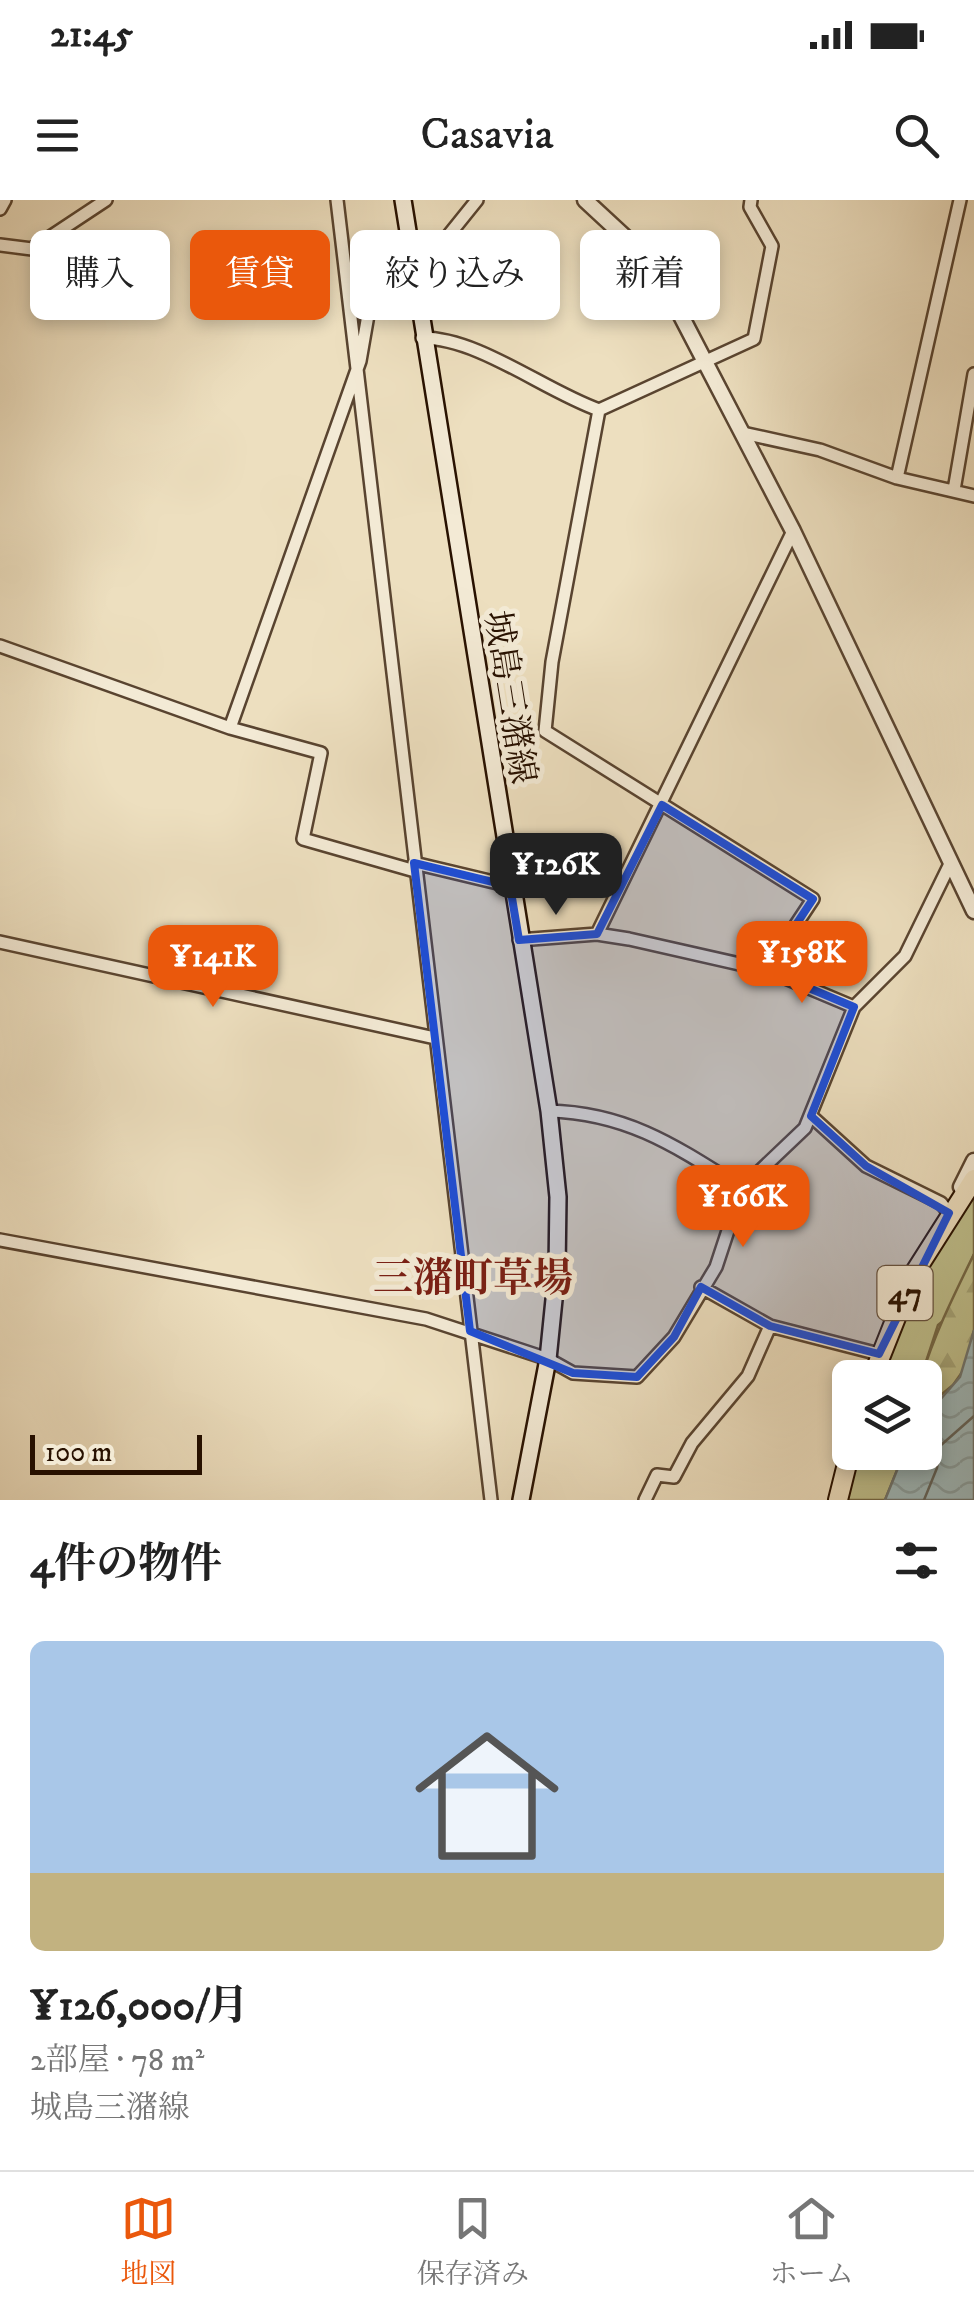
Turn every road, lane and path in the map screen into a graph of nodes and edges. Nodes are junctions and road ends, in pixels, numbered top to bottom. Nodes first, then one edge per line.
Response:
1 (5, 200) edge
2 (106, 200) edge
3 (337, 200) edge
4 (403, 200) edge
5 (477, 200) edge
6 (585, 200) edge
7 (751, 200) edge
8 (960, 200) edge
9 (0, 209) edge
10 (407, 230) edge
11 (453, 230) edge
12 (0, 245) edge
13 (367, 320) edge
14 (420, 320) edge
15 (422, 338) junction
16 (705, 362) junction
17 (355, 373) junction
18 (974, 374) edge
19 (599, 410) junction
20 (743, 433) junction
21 (897, 478) junction
22 (954, 490) junction
23 (974, 496) edge
24 (793, 531) junction
25 (0, 646) edge
26 (230, 728) junction
27 (662, 805) junction
28 (950, 864) junction
29 (414, 867) junction
30 (510, 886) junction
31 (974, 911) edge
32 (596, 934) junction
33 (519, 940) junction
34 (0, 942) edge
35 (766, 970) junction
36 (854, 1008) junction
37 (435, 1038) junction
38 (548, 1112) junction
39 (810, 1116) junction
40 (974, 1161) edge
41 (974, 1179) edge
42 (742, 1188) junction
43 (949, 1213) junction
44 (0, 1240) edge
45 (701, 1287) junction
46 (770, 1326) junction
47 (470, 1332) junction
48 (879, 1354) junction
49 (548, 1358) junction
50 (877, 1360) edge
51 (846, 1470) edge
52 (491, 1500) edge
53 (522, 1500) edge
54 (646, 1500) edge
55 (838, 1500) edge

1 - 9 street
2 - 12 street
3 - 17 street
4 - 10 main road, 城島三潴線
5 - 11 street
6 - 16 street
7 - 16 street
8 - 21 street
13 - 17 street
14 - 15 main road, 城島三潴線
15 - 19 street
15 - 30 main road, 城島三潴線
16 - 19 street
16 - 20 street
17 - 26 street
17 - 29 street
18 - 22 street
19 - 27 street
20 - 21 street
20 - 24 street
21 - 22 street
22 - 23 street
24 - 27 street
24 - 28 street
25 - 26 street
26 - 29 street
27 - 32 street
27 - 35 street
28 - 31 street
28 - 36 street
29 - 30 street
29 - 37 street
30 - 33 main road, 城島三潴線
32 - 33 street
32 - 35 street
33 - 38 main road, 城島三潴線
34 - 37 street
35 - 36 street
36 - 39 street
37 - 47 street
38 - 42 street
38 - 49 main road, 城島三潴線
39 - 42 street
39 - 43 street
40 - 43 street
41 - 43 main road, 47
42 - 45 street
43 - 48 main road, 47
44 - 47 street
45 - 46 street
45 - 49 street
46 - 48 street
46 - 54 street
47 - 49 street
47 - 52 street
48 - 50 main road, 47
49 - 53 main road, 城島三潴線
51 - 55 main road

